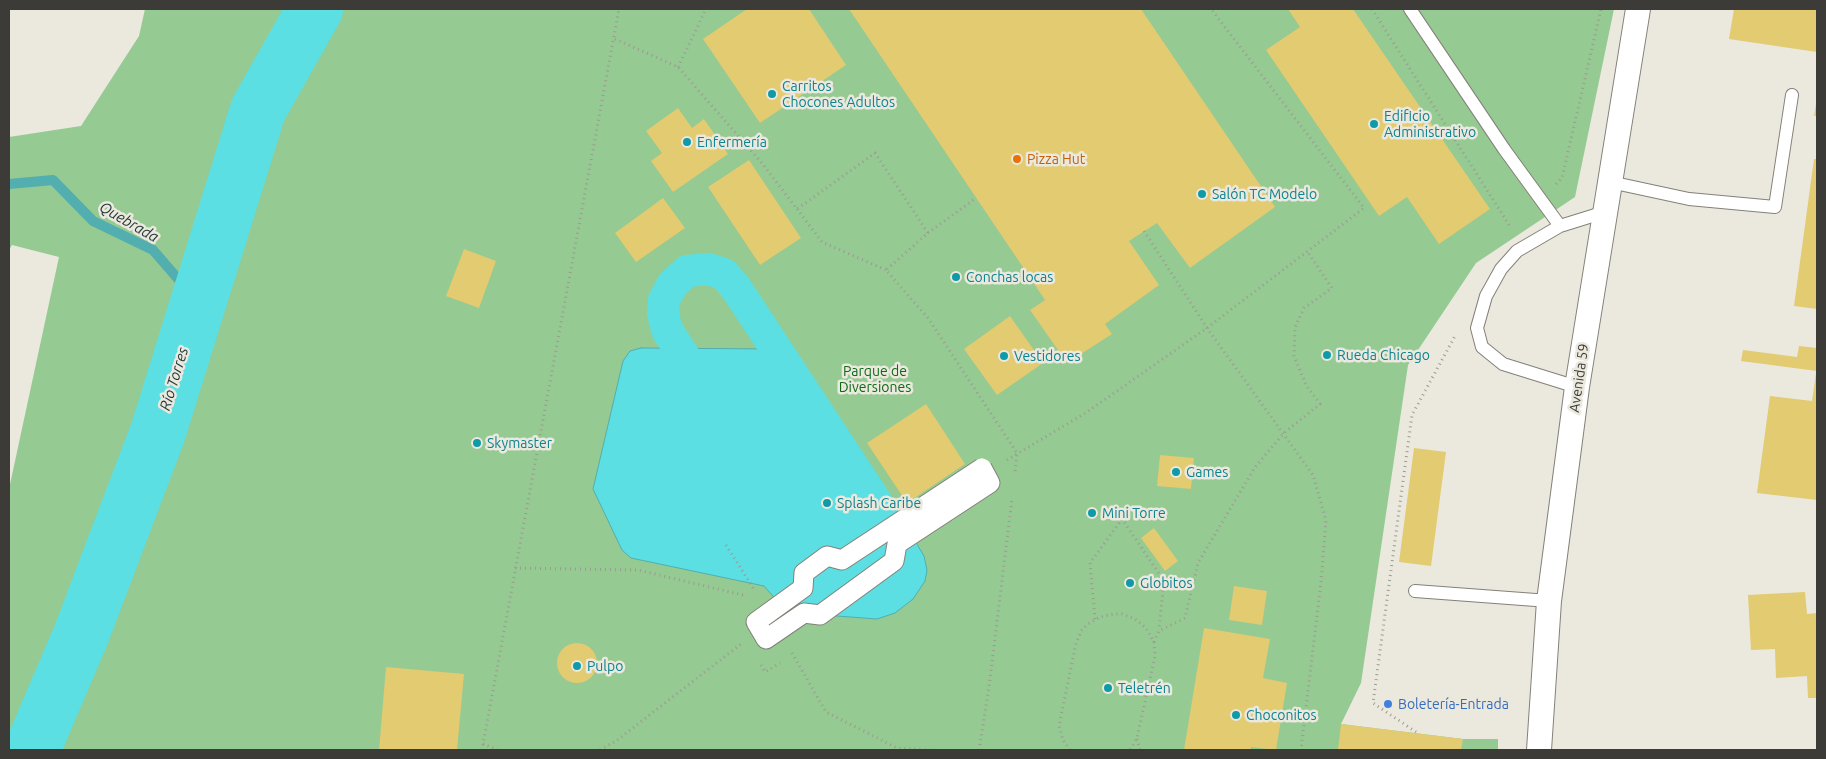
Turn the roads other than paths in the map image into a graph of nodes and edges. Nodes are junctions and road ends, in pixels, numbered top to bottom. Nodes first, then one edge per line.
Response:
1 (1410, 9) edge
2 (1638, 9) edge
3 (1792, 95) dead end
4 (1610, 182) junction
5 (1605, 212) junction
6 (1560, 226) junction
7 (1577, 387) junction
8 (1415, 591) dead end
9 (1549, 601) junction
10 (766, 639) joint
11 (1538, 750) edge

1 - 6 lane
2 - 4 street, Avenida 59
3 - 4 lane
4 - 5 street, Avenida 59
5 - 6 lane
5 - 7 street, Avenida 59
6 - 7 lane
7 - 9 street, Avenida 59
8 - 9 lane
9 - 11 street, Avenida 59
10 - 10 street, bridge

